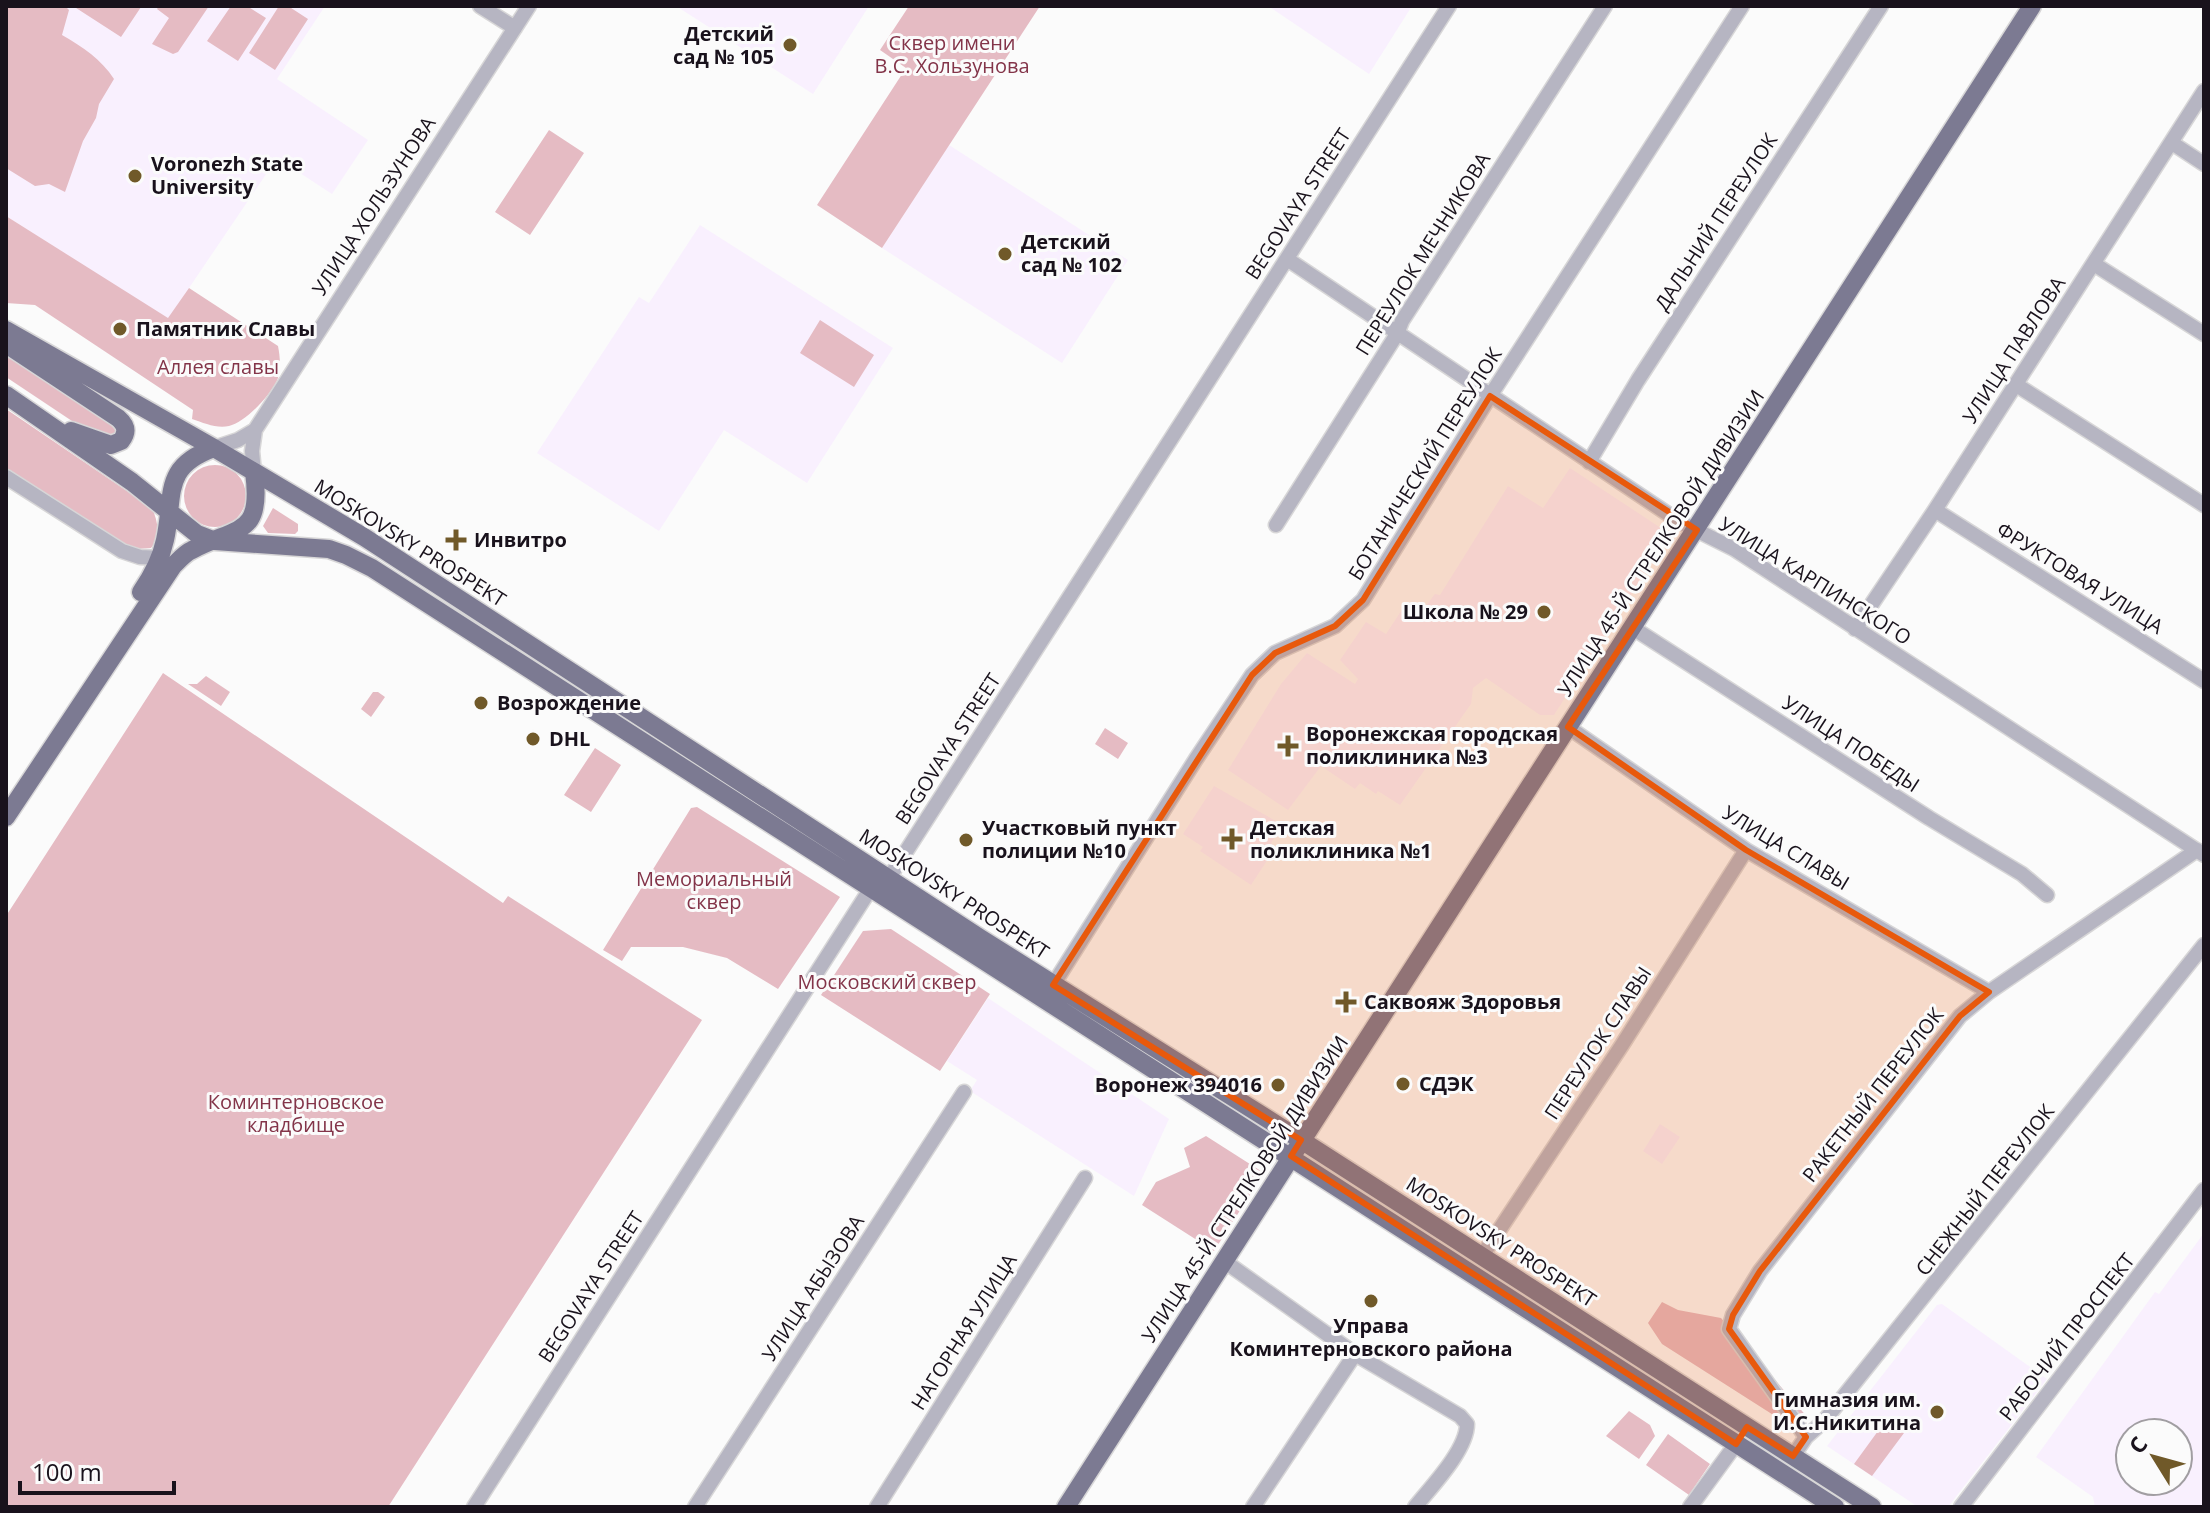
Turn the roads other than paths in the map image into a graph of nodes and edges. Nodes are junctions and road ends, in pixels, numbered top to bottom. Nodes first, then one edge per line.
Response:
1 (480, 6) edge
2 (529, 6) edge
3 (1449, 6) edge
4 (1605, 6) edge
5 (1742, 6) edge
6 (1881, 6) edge
7 (2032, 6) edge
8 (515, 28) junction
9 (2204, 91) edge
10 (2172, 143) junction
11 (2204, 164) edge
12 (1287, 259) junction
13 (2094, 264) junction
14 (6, 330) edge
15 (1397, 334) junction
16 (2204, 334) edge
17 (6, 344) edge
18 (2015, 384) junction
19 (6, 395) edge
20 (1490, 396) junction
21 (39, 418) junction
22 (255, 430) junction
23 (214, 448) junction
24 (1589, 462) junction
25 (254, 472) junction
26 (6, 477) edge
27 (2204, 505) edge
28 (1935, 510) junction
29 (168, 512) junction
30 (1276, 525) dead end
31 (1697, 530) junction
32 (215, 541) junction
33 (161, 558) junction
34 (1633, 628) junction
35 (1855, 629) junction
36 (2204, 681) edge
37 (1568, 727) junction
38 (6, 801) edge
39 (6, 817) edge
40 (1746, 850) junction
41 (2201, 852) edge
42 (889, 878) junction
43 (871, 888) junction
44 (2047, 895) dead end
45 (2204, 945) edge
46 (1053, 985) junction
47 (1989, 992) junction
48 (964, 1092) dead end
49 (1296, 1148) junction
50 (1085, 1178) dead end
51 (2204, 1190) edge
52 (1482, 1256) junction
53 (1224, 1261) junction
54 (1355, 1354) junction
55 (1747, 1427) junction
56 (1806, 1437) junction
57 (1736, 1444) junction
58 (1793, 1456) junction
59 (474, 1507) edge
60 (695, 1507) edge
61 (877, 1507) edge
62 (1066, 1507) edge
63 (1253, 1507) edge
64 (1415, 1507) edge
65 (1690, 1507) edge
66 (1835, 1507) edge
67 (1872, 1507) edge
68 (1961, 1507) edge

1 - 8 street
2 - 8 street, УЛИЦА ХОЛЬЗУНОВА
3 - 12 street, BEGOVAYA STREET
4 - 15 street, ПЕРЕУЛОК МЕЧНИКОВА
5 - 20 street, БОТАНИЧЕСКИЙ ПЕРЕУЛОК
6 - 24 street, ДАЛЬНИЙ ПЕРЕУЛОК
7 - 31 main road, УЛИЦА 45-Й СТРЕЛКОВОЙ ДИВИЗИИ
8 - 22 street, УЛИЦА ХОЛЬЗУНОВА
9 - 10 street, УЛИЦА ПАВЛОВА
10 - 11 street
10 - 13 street, УЛИЦА ПАВЛОВА
12 - 15 street, УЛИЦА КАРПИНСКОГО
12 - 42 street, BEGOVAYA STREET
13 - 16 street
13 - 18 street, УЛИЦА ПАВЛОВА
14 - 23 main road, MOSKOVSKY PROSPEKT
15 - 20 street, УЛИЦА КАРПИНСКОГО
15 - 30 street, ПЕРЕУЛОК МЕЧНИКОВА
17 - 21 main road
18 - 27 street
18 - 28 street, УЛИЦА ПАВЛОВА
19 - 21 main road, MOSKOVSKY PROSPEKT
20 - 24 street, УЛИЦА КАРПИНСКОГО
20 - 46 street, БОТАНИЧЕСКИЙ ПЕРЕУЛОК
21 - 29 main road, MOSKOVSKY PROSPEKT
22 - 23 street
22 - 25 street
23 - 25 main road, MOSKOVSKY PROSPEKT
23 - 29 main road
24 - 31 street, УЛИЦА КАРПИНСКОГО
25 - 32 main road
25 - 42 main road, MOSKOVSKY PROSPEKT
26 - 33 street
28 - 35 street, УЛИЦА ПАВЛОВА
28 - 36 street, ФРУКТОВАЯ УЛИЦА
29 - 32 main road, MOSKOVSKY PROSPEKT
29 - 33 main road
31 - 34 main road, УЛИЦА 45-Й СТРЕЛКОВОЙ ДИВИЗИИ
31 - 35 street, УЛИЦА КАРПИНСКОГО
32 - 39 main road
32 - 43 main road, MOSKOVSKY PROSPEKT
33 - 38 main road
34 - 37 main road, УЛИЦА 45-Й СТРЕЛКОВОЙ ДИВИЗИИ
34 - 44 street, УЛИЦА ПОБЕДЫ
35 - 41 street, УЛИЦА КАРПИНСКОГО
37 - 40 street, УЛИЦА СЛАВЫ
37 - 49 main road, УЛИЦА 45-Й СТРЕЛКОВОЙ ДИВИЗИИ
40 - 47 street, УЛИЦА СЛАВЫ
40 - 52 street, ПЕРЕУЛОК СЛАВЫ
41 - 47 street, РАКЕТНЫЙ ПЕРЕУЛОК
42 - 43 street, BEGOVAYA STREET
42 - 46 main road, MOSKOVSKY PROSPEKT
43 - 49 main road, MOSKOVSKY PROSPEKT
43 - 59 street, BEGOVAYA STREET
45 - 56 street, СНЕЖНЫЙ ПЕРЕУЛОК
46 - 49 main road, MOSKOVSKY PROSPEKT
47 - 56 street, РАКЕТНЫЙ ПЕРЕУЛОК
48 - 60 street, УЛИЦА АБЫЗОВА
49 - 52 main road, MOSKOVSKY PROSPEKT
49 - 53 main road, УЛИЦА 45-Й СТРЕЛКОВОЙ ДИВИЗИИ
49 - 57 main road, MOSKOVSKY PROSPEKT
50 - 61 street, НАГОРНАЯ УЛИЦА
51 - 68 street, РАБОЧИЙ ПРОСПЕКТ
52 - 55 main road, MOSKOVSKY PROSPEKT
53 - 54 street
53 - 62 main road, УЛИЦА 45-Й СТРЕЛКОВОЙ ДИВИЗИИ
54 - 63 street
54 - 64 street
55 - 57 main road
55 - 58 main road, MOSKOVSKY PROSPEKT
56 - 58 street, СНЕЖНЫЙ ПЕРЕУЛОК
57 - 65 street
57 - 66 main road, MOSKOVSKY PROSPEKT
58 - 67 main road, MOSKOVSKY PROSPEKT

